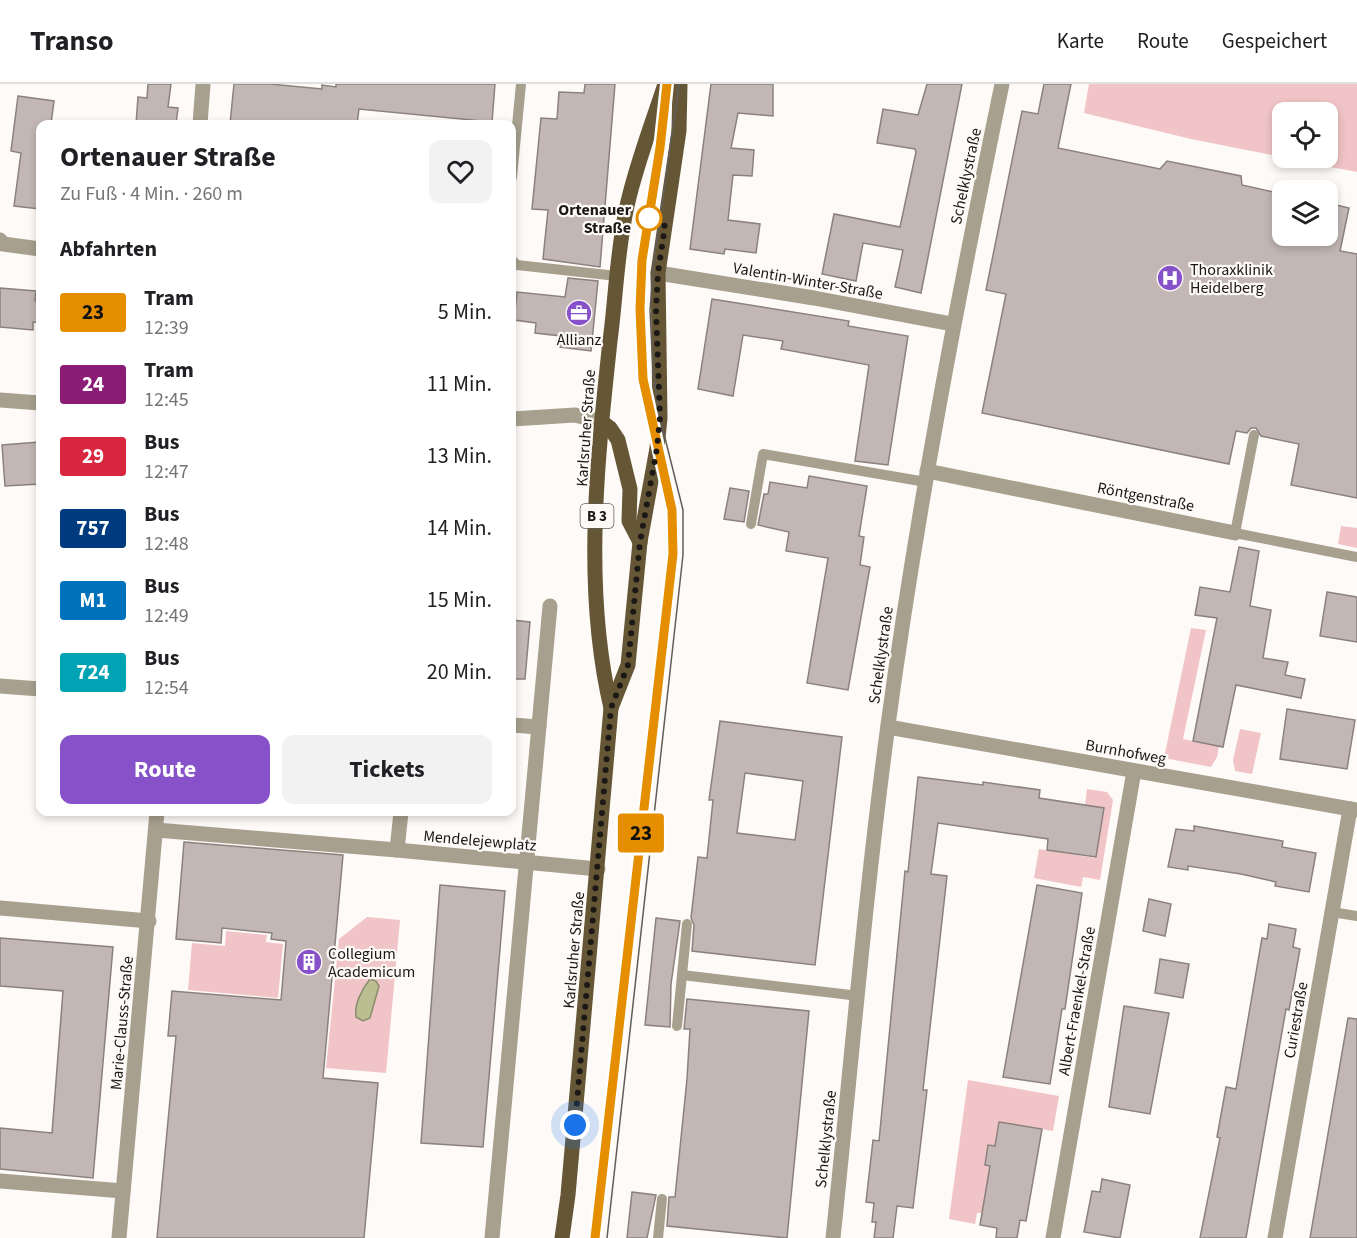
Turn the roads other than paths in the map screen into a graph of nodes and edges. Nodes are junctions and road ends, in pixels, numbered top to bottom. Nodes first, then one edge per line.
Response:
1 (203, 84) edge
2 (521, 84) edge
3 (665, 84) edge
4 (680, 84) edge
5 (1002, 84) edge
6 (200, 120) edge
7 (516, 136) edge
8 (0, 240) edge
9 (36, 248) edge
10 (516, 263) edge
11 (658, 273) junction
12 (617, 276) junction
13 (952, 324) junction
14 (0, 400) edge
15 (36, 403) edge
16 (516, 419) edge
17 (602, 422) junction
18 (1254, 435) dead end
19 (926, 476) junction
20 (751, 524) dead end
21 (1235, 532) junction
22 (640, 542) junction
23 (1357, 557) edge
24 (550, 606) dead end
25 (0, 686) edge
26 (36, 689) edge
27 (611, 708) junction
28 (516, 725) edge
29 (888, 727) junction
30 (539, 728) junction
31 (1134, 771) junction
32 (1354, 809) edge
33 (157, 816) edge
34 (401, 816) edge
35 (156, 830) junction
36 (397, 850) junction
37 (527, 862) junction
38 (598, 869) junction
39 (0, 908) edge
40 (1332, 912) junction
41 (1357, 916) edge
42 (149, 921) junction
43 (687, 924) dead end
44 (682, 975) junction
45 (858, 996) junction
46 (677, 1026) dead end
47 (0, 1180) edge
48 (123, 1191) junction
49 (568, 1195) junction
50 (662, 1199) dead end
51 (119, 1238) edge
52 (492, 1238) edge
53 (562, 1238) edge
54 (569, 1238) edge
55 (658, 1238) edge
56 (833, 1238) edge
57 (1053, 1238) edge
58 (1275, 1238) edge

1 - 6 street
2 - 7 lane
3 - 12 main road, Karlsruher Straße / B 3
4 - 11 main road, Karlsruher Straße / B 3
5 - 13 street, Schelklystraße
8 - 9 street
10 - 12 lane
11 - 13 street, Valentin-Winter-Straße
11 - 22 main road, Karlsruher Straße / B 3
12 - 17 main road, Karlsruher Straße / B 3
13 - 19 street, Schelklystraße
14 - 15 street
16 - 17 street
17 - 22 main road, B 3
17 - 27 main road, Karlsruher Straße / B 3
18 - 21 lane
19 - 20 lane
19 - 21 street, Röntgenstraße
19 - 29 street, Schelklystraße
21 - 23 lane, Röntgenstraße
22 - 27 main road, Karlsruher Straße / B 3
24 - 30 street
25 - 26 street
27 - 38 main road, Karlsruher Straße / B 3
28 - 30 street
29 - 31 street, Burnhofweg
29 - 45 street, Schelklystraße
30 - 37 street
31 - 32 street, Burnhofweg
31 - 57 street, Albert-Fraenkel-Straße
32 - 40 street, Curiestraße
33 - 35 street, Marie-Clauss-Straße
34 - 36 street, Mendelejewplatz
35 - 36 street
35 - 42 street, Marie-Clauss-Straße
36 - 37 street, Mendelejewplatz
37 - 38 street, Mendelejewplatz
37 - 52 street
38 - 49 main road, Karlsruher Straße / B 3
39 - 42 street
40 - 41 lane
40 - 58 street, Curiestraße
42 - 48 street, Marie-Clauss-Straße
43 - 44 lane
44 - 45 lane
44 - 46 lane
45 - 56 street, Schelklystraße
47 - 48 street
48 - 51 street, Marie-Clauss-Straße
49 - 53 main road, Karlsruher Straße / B 3
49 - 54 main road, Karlsruher Straße / B 3
50 - 55 lane

